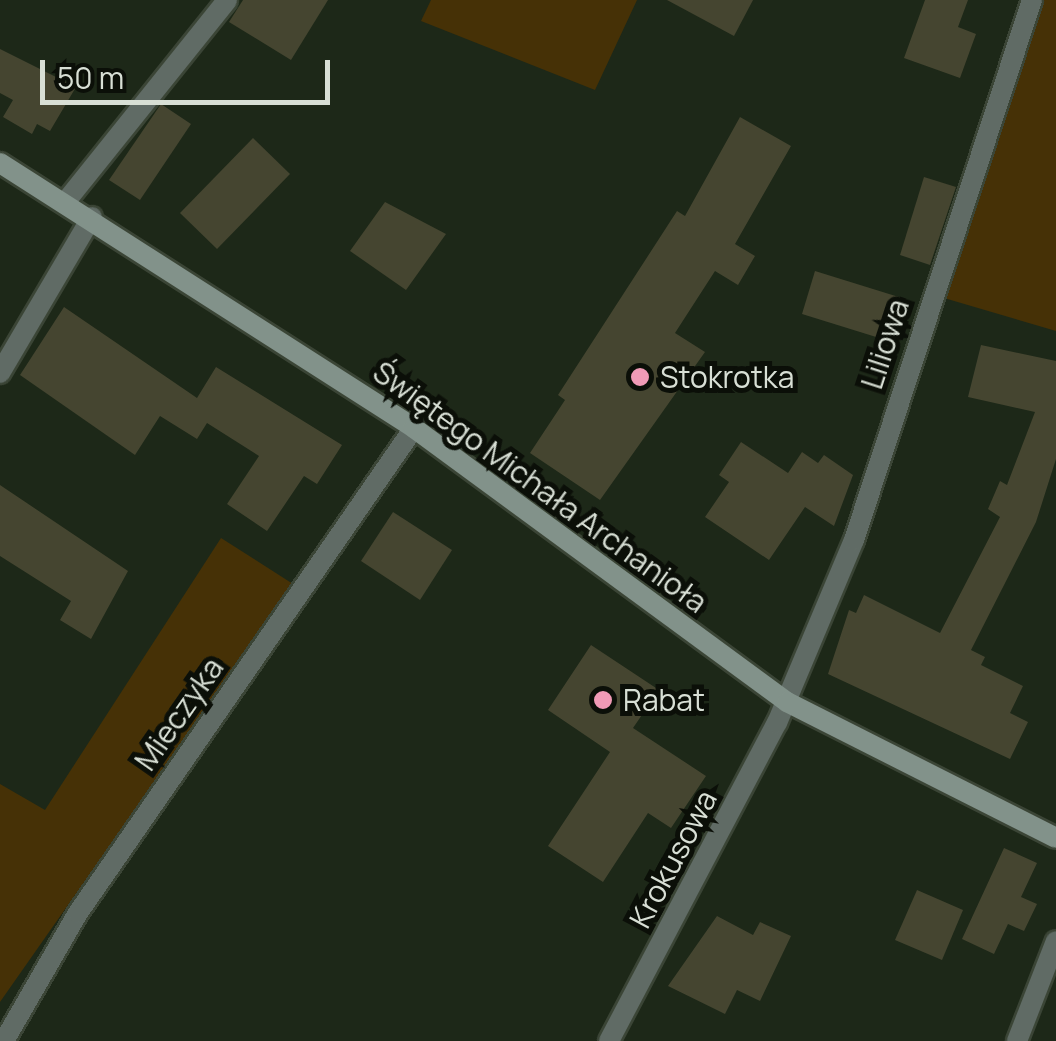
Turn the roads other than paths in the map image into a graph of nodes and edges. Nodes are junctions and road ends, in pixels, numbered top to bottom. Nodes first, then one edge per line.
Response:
1 (226, 0) edge
2 (1032, 0) edge
3 (0, 163) edge
4 (67, 200) junction
5 (92, 217) junction
6 (0, 373) edge
7 (414, 428) junction
8 (786, 702) junction
9 (1056, 838) edge
10 (1056, 941) edge
11 (4, 1041) edge
12 (609, 1041) edge
13 (1018, 1041) edge

1 - 4 street
2 - 8 street, Liliowa
3 - 4 street, Świętego Michała Archanioła
4 - 5 street, Świętego Michała Archanioła
5 - 6 street
5 - 7 street, Świętego Michała Archanioła
7 - 8 street, Świętego Michała Archanioła
7 - 11 street, Mieczyka
8 - 9 street, Świętego Michała Archanioła
8 - 12 street, Krokusowa
10 - 13 street

